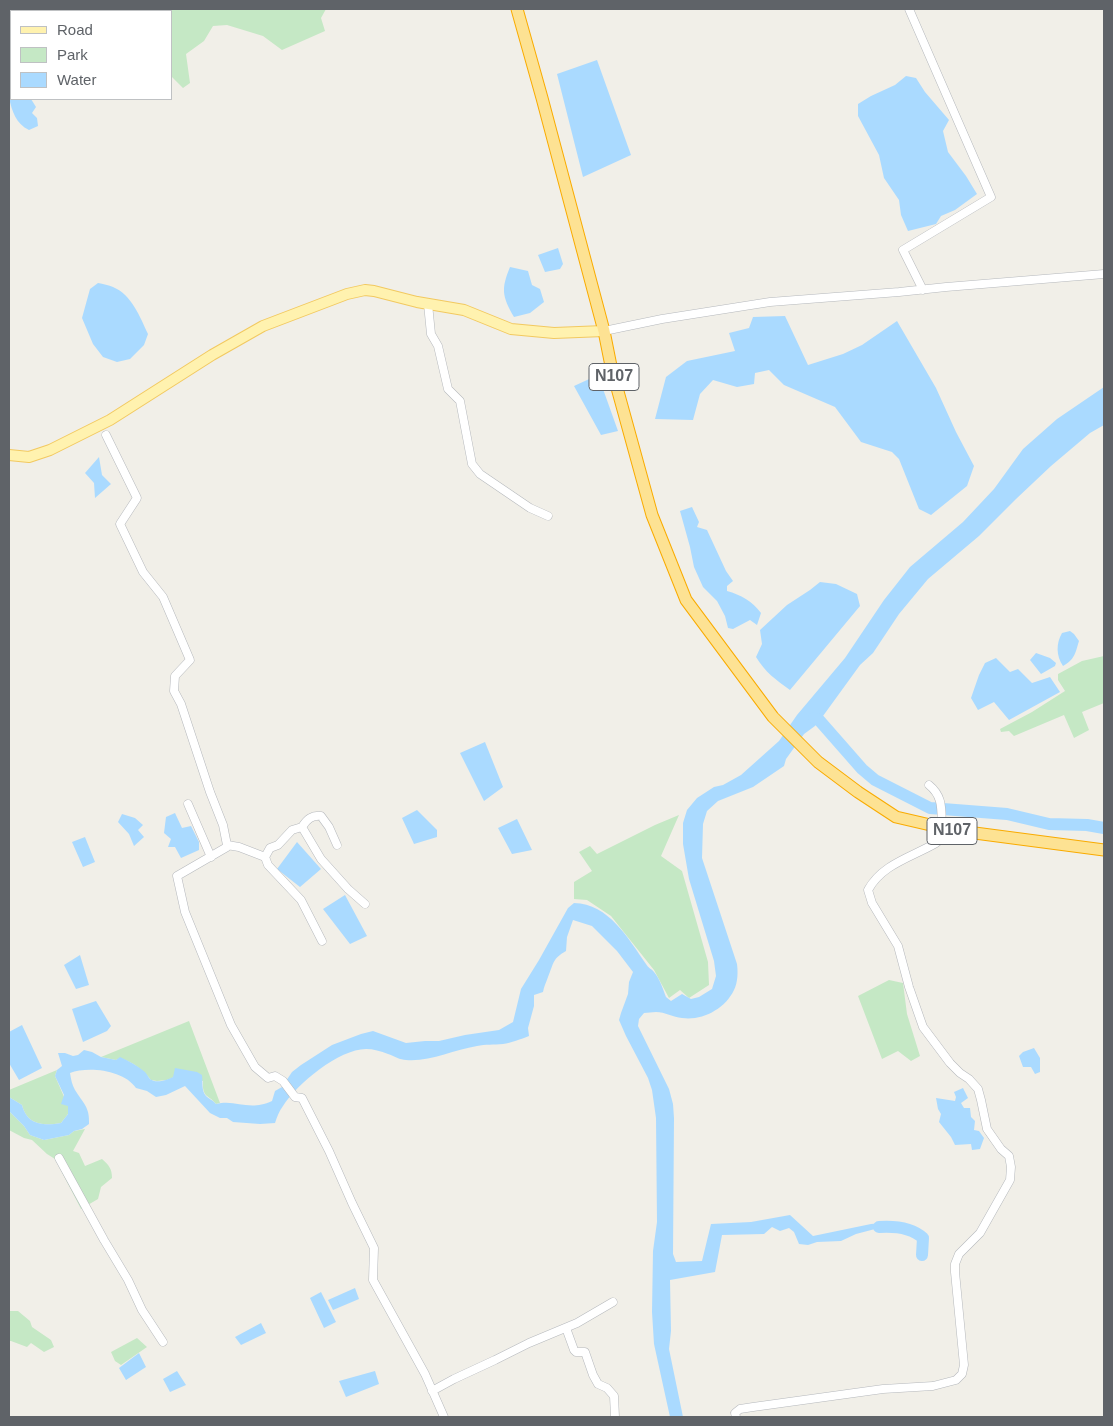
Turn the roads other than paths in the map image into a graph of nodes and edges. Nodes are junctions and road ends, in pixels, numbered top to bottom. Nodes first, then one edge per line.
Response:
1 (517, 9) edge
2 (909, 9) edge
3 (1104, 274) edge
4 (922, 290) junction
5 (428, 304) junction
6 (604, 331) junction
7 (106, 435) dead end
8 (9, 455) edge
9 (548, 516) dead end
10 (929, 786) dead end
11 (188, 804) dead end
12 (945, 826) junction
13 (302, 827) junction
14 (227, 845) junction
15 (337, 845) dead end
16 (1104, 850) edge
17 (211, 857) junction
18 (265, 857) junction
19 (365, 904) dead end
20 (322, 941) dead end
21 (59, 1158) dead end
22 (613, 1302) dead end
23 (566, 1328) junction
24 (163, 1342) dead end
25 (432, 1391) junction
26 (444, 1417) edge
27 (615, 1417) edge
28 (736, 1417) edge

1 - 6 highway, N107
2 - 4 street
3 - 4 street
4 - 6 street
5 - 6 main road
5 - 8 main road
5 - 9 street
6 - 12 highway, N107
7 - 14 street
10 - 12 street
11 - 17 street
12 - 16 highway, N107
12 - 28 street
13 - 15 street
13 - 18 street
13 - 19 street
14 - 17 street
14 - 18 street
17 - 25 street
18 - 20 street
21 - 24 street
22 - 23 street
23 - 25 street
23 - 27 street
25 - 26 street

